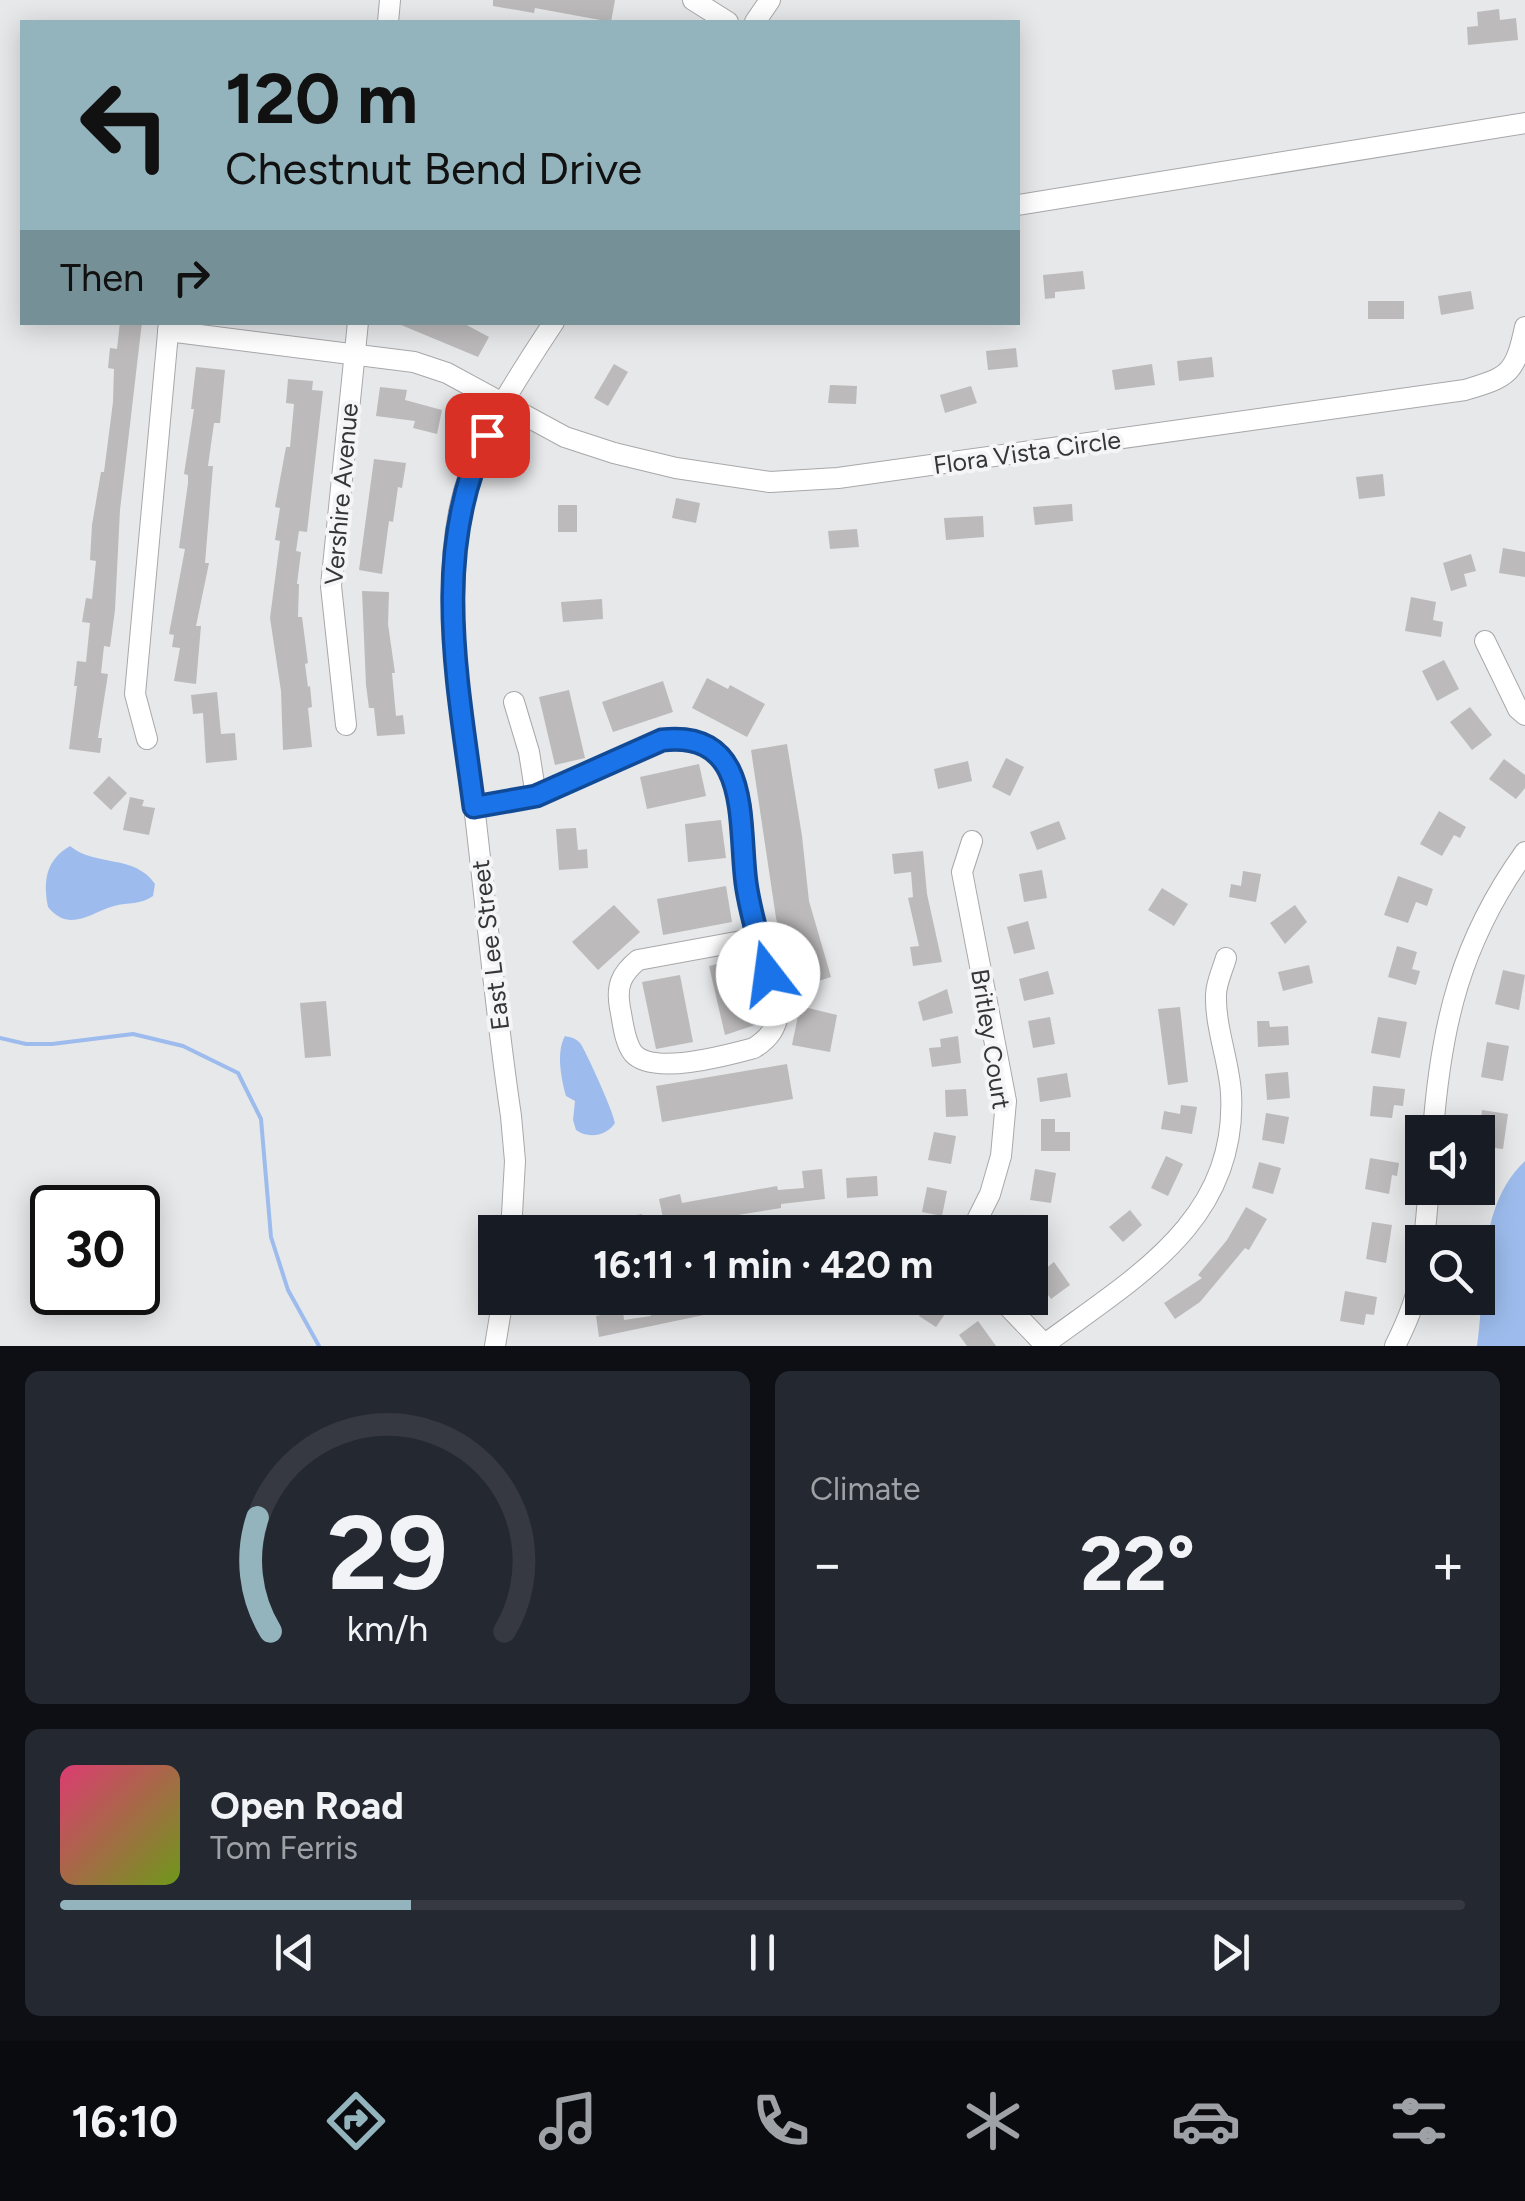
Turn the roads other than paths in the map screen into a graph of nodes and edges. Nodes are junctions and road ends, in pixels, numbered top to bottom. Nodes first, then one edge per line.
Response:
1 (692, 0) edge
2 (725, 20) edge
3 (1525, 124) edge
4 (1020, 205) edge
5 (358, 325) edge
6 (552, 325) edge
7 (169, 327) edge
8 (1525, 328) edge
9 (354, 354) junction
10 (503, 403) junction
11 (1484, 641) dead end
12 (514, 702) dead end
13 (1525, 715) edge
14 (346, 725) dead end
15 (147, 740) dead end
16 (536, 796) junction
17 (474, 807) junction
18 (972, 841) dead end
19 (1525, 852) edge
20 (758, 938) junction
21 (1226, 958) dead end
22 (1435, 1115) edge
23 (511, 1215) edge
24 (979, 1215) edge
25 (500, 1315) edge
26 (1016, 1315) edge
27 (1409, 1315) edge
28 (1045, 1345) edge
29 (494, 1346) edge
30 (1395, 1346) edge

1 - 2 street
3 - 4 street
5 - 9 street, Vershire Avenue
6 - 10 street, East Lee Street
7 - 9 street
7 - 15 street
8 - 10 street, Flora Vista Circle
9 - 10 street
9 - 14 street, Vershire Avenue
10 - 17 street, East Lee Street
11 - 13 street
12 - 16 street
16 - 17 street
16 - 20 street
17 - 23 street, East Lee Street
18 - 24 street, Britley Court
19 - 22 street
20 - 20 street
21 - 28 street
25 - 29 street
26 - 28 street
27 - 30 street

